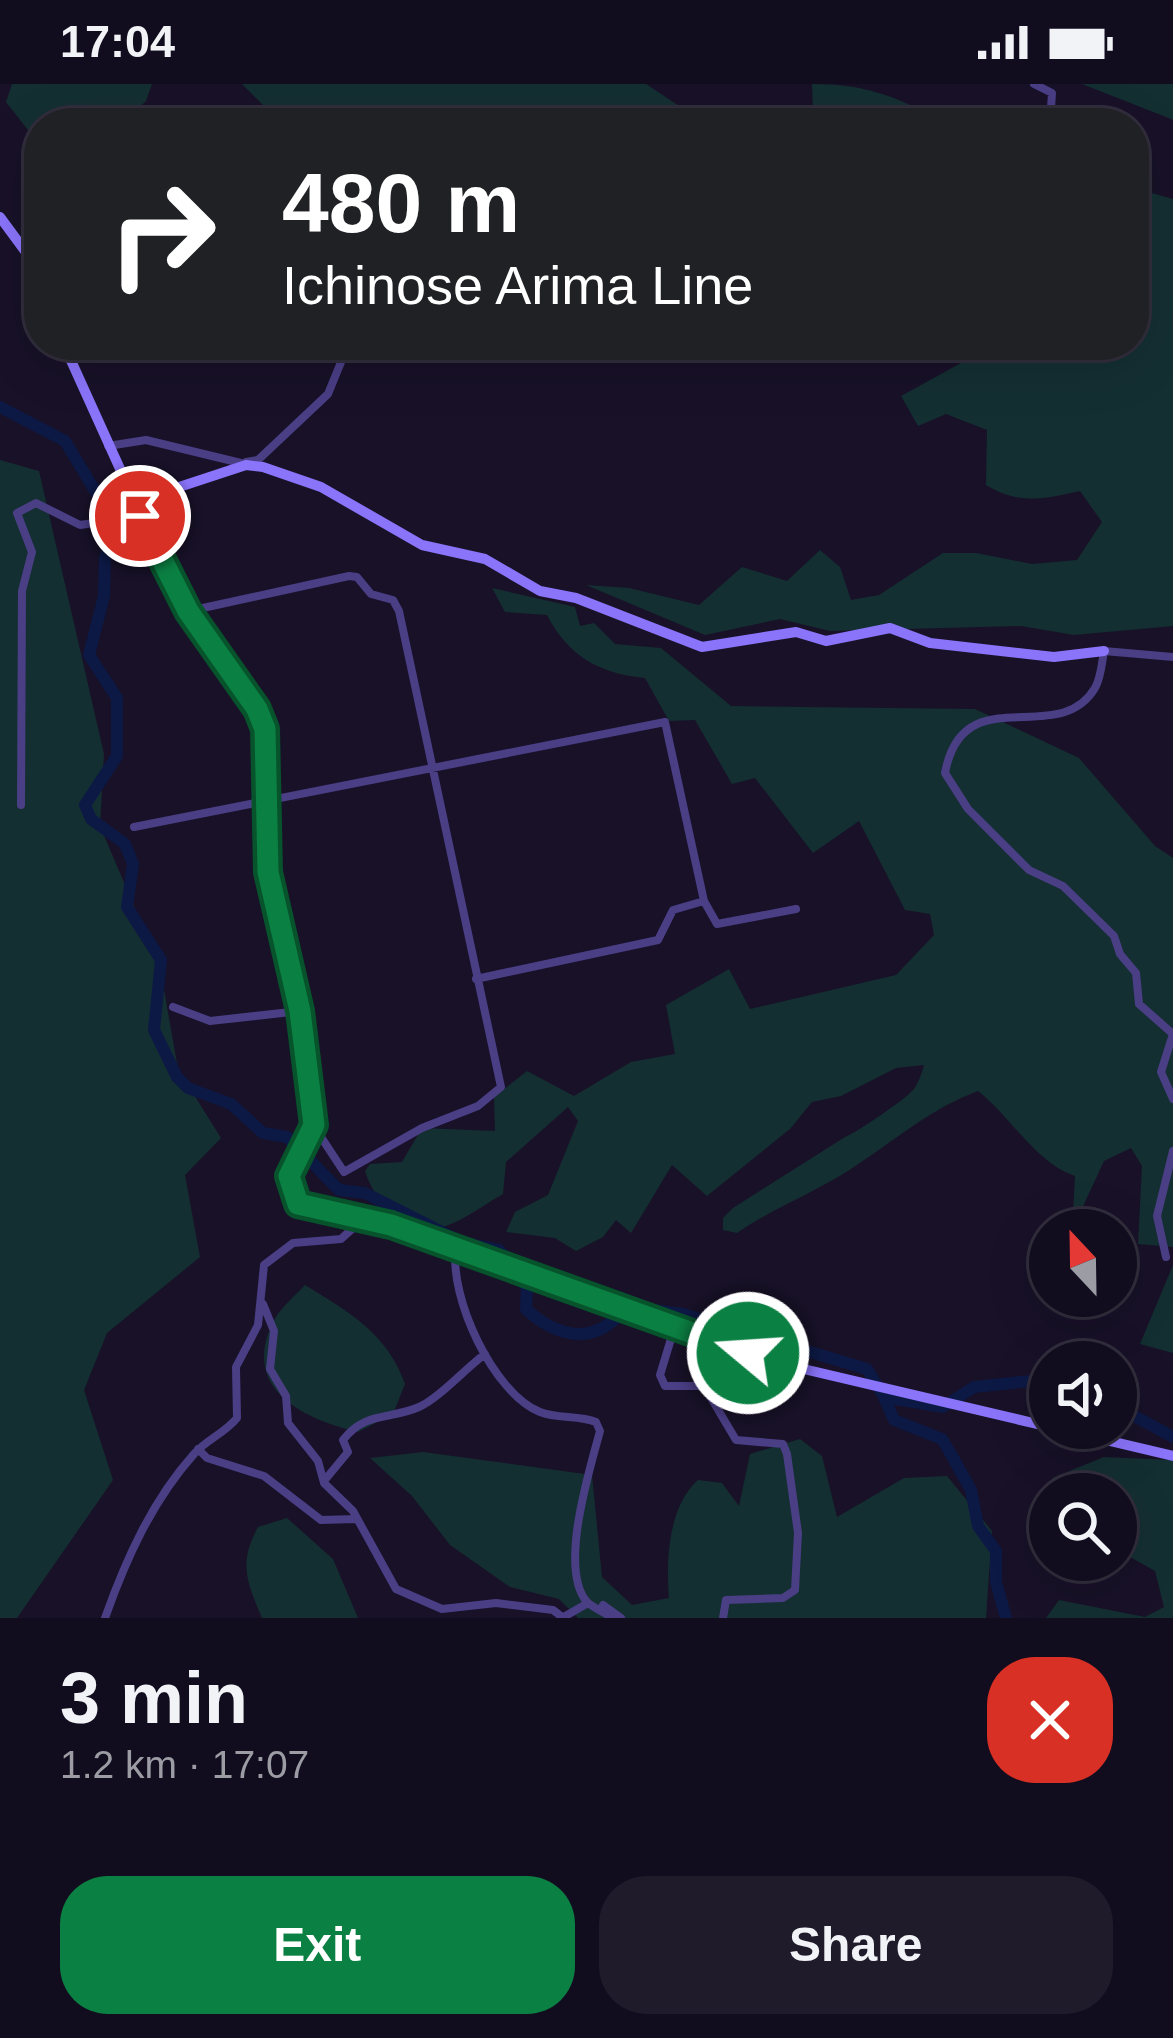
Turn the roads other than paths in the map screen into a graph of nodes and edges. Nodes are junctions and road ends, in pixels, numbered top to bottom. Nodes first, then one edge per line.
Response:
1 (1034, 84) edge
2 (1052, 108) edge
3 (0, 217) edge
4 (24, 250) edge
5 (70, 360) edge
6 (341, 360) edge
7 (108, 446) junction
8 (245, 464) junction
9 (136, 515) junction
10 (188, 611) junction
11 (1104, 651) junction
12 (1173, 657) edge
13 (430, 770) junction
14 (269, 802) junction
15 (20, 806) dead end
16 (134, 827) dead end
17 (704, 901) junction
18 (796, 909) dead end
19 (476, 979) junction
20 (173, 1007) dead end
21 (300, 1011) junction
22 (1173, 1034) edge
23 (1173, 1100) edge
24 (311, 1136) junction
25 (1173, 1151) edge
26 (362, 1220) junction
27 (456, 1249) junction
28 (1166, 1258) dead end
29 (260, 1298) junction
30 (674, 1329) junction
31 (485, 1354) junction
32 (1029, 1421) edge
33 (1137, 1447) edge
34 (198, 1449) junction
35 (1173, 1456) edge
36 (324, 1481) junction
37 (356, 1519) junction
38 (588, 1603) junction
39 (562, 1617) edge
40 (105, 1618) edge
41 (612, 1618) edge
42 (621, 1618) edge
43 (723, 1618) edge

1 - 2 street
3 - 4 main road
5 - 7 main road
6 - 8 street
7 - 8 street
7 - 9 main road
8 - 9 main road
8 - 11 main road
9 - 10 main road
9 - 15 street
10 - 13 street
10 - 14 main road
11 - 12 street
11 - 22 street
13 - 14 street
13 - 17 street
13 - 19 street
14 - 16 street
14 - 21 main road
17 - 18 street
17 - 19 street
19 - 24 street
20 - 21 street
21 - 24 main road
22 - 23 street
24 - 26 main road
25 - 28 street
26 - 27 main road
26 - 29 street
27 - 30 main road
27 - 31 street
29 - 34 street
29 - 36 street
30 - 32 main road
30 - 43 street
31 - 36 street
31 - 38 street
33 - 35 main road
34 - 37 street
34 - 40 street
36 - 37 street
37 - 39 street
38 - 39 street
38 - 41 street
38 - 42 street

